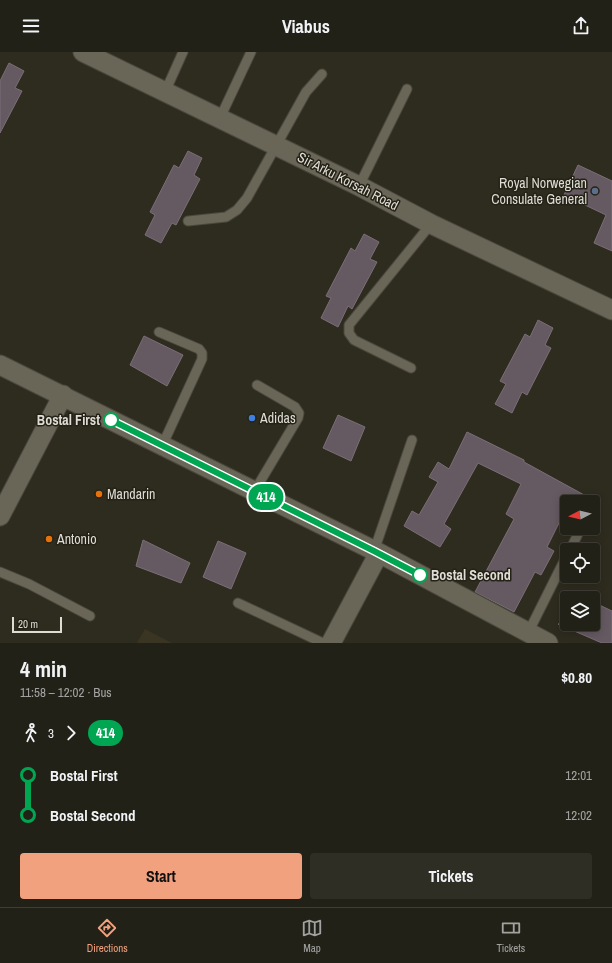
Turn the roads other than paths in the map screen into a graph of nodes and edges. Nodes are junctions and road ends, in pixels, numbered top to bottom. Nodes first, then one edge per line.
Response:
1 (83, 52) edge
2 (183, 52) edge
3 (251, 52) edge
4 (322, 74) dead end
5 (407, 89) dead end
6 (165, 92) junction
7 (220, 118) junction
8 (276, 146) junction
9 (359, 186) junction
10 (188, 221) dead end
11 (431, 224) junction
12 (612, 310) edge
13 (159, 332) dead end
14 (0, 365) edge
15 (411, 368) dead end
16 (257, 385) dead end
17 (63, 395) junction
18 (412, 440) dead end
19 (162, 446) junction
20 (254, 492) junction
21 (0, 516) edge
22 (376, 552) junction
23 (560, 569) edge
24 (0, 572) edge
25 (238, 603) dead end
26 (90, 616) dead end
27 (528, 633) junction
28 (323, 643) edge
29 (331, 643) edge
30 (548, 643) edge

1 - 6 street, Sir Arku Korsah Road
2 - 6 lane
3 - 7 lane
4 - 8 lane
5 - 9 lane
6 - 7 street, Sir Arku Korsah Road
7 - 8 street, Sir Arku Korsah Road
8 - 9 street, Sir Arku Korsah Road
8 - 10 lane
9 - 11 street, Sir Arku Korsah Road
11 - 12 street, Sir Arku Korsah Road
11 - 15 lane
13 - 19 lane
14 - 17 street
16 - 20 lane
17 - 19 street
17 - 21 street
18 - 22 lane
19 - 20 street
20 - 22 street
22 - 27 street
22 - 29 street
23 - 27 lane
24 - 26 lane
25 - 28 lane
27 - 30 street

